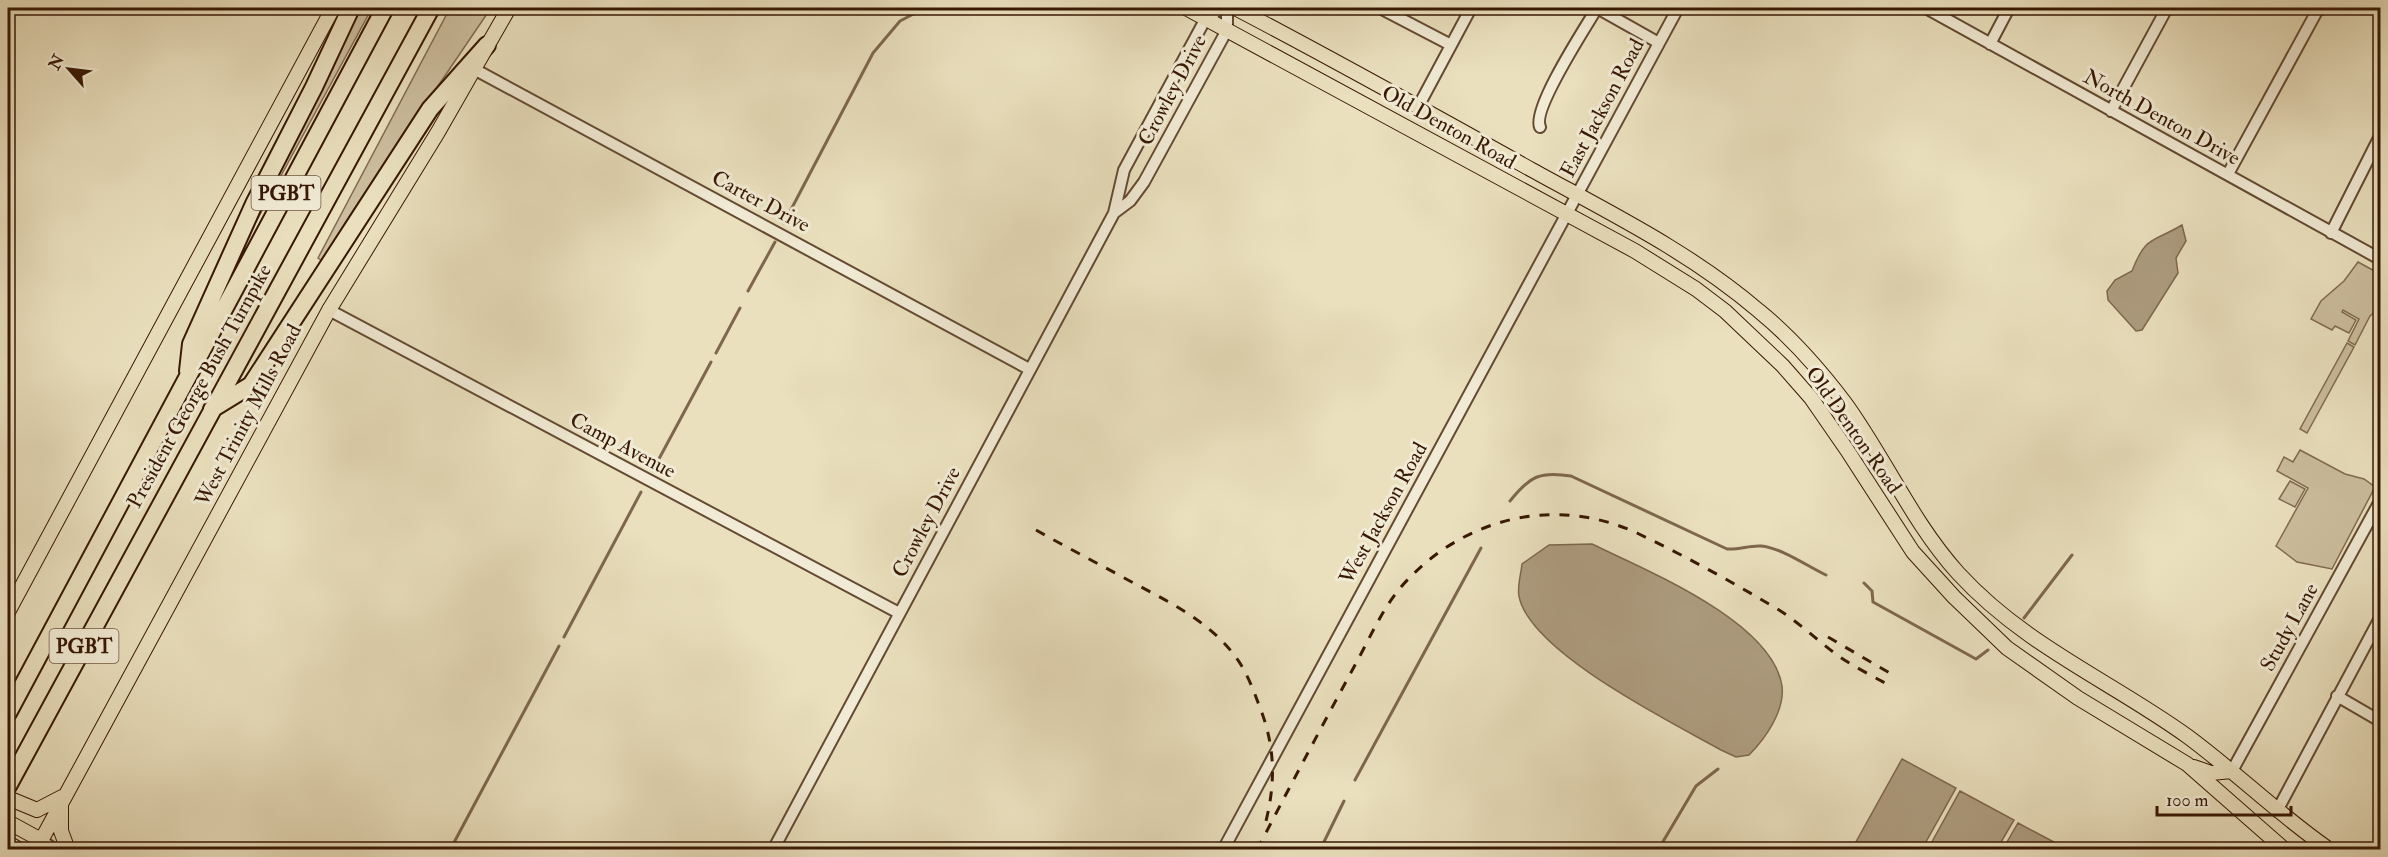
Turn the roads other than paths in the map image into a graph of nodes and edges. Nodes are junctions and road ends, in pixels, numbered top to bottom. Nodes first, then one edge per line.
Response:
1 (333, 8) edge
2 (351, 8) edge
3 (385, 8) edge
4 (431, 8) edge
5 (509, 8) edge
6 (1186, 8) edge
7 (1222, 8) edge
8 (1227, 8) edge
9 (1235, 8) edge
10 (1380, 8) edge
11 (1471, 8) edge
12 (1597, 8) edge
13 (1678, 8) edge
14 (1926, 8) edge
15 (2009, 8) edge
16 (2167, 8) edge
17 (2323, 8) edge
18 (1206, 18) junction
19 (1227, 30) junction
20 (1659, 43) junction
21 (1990, 44) junction
22 (487, 45) junction
23 (1450, 45) junction
24 (474, 69) junction
25 (1418, 107) junction
26 (2111, 111) junction
27 (1540, 127) dead end
28 (2380, 136) edge
29 (2228, 174) junction
30 (1577, 195) junction
31 (1114, 213) junction
32 (1567, 214) junction
33 (2331, 232) junction
34 (2380, 259) edge
35 (329, 310) junction
36 (1029, 369) junction
37 (188, 378) junction
38 (212, 410) junction
39 (2380, 501) edge
40 (1912, 511) junction
41 (1892, 523) junction
42 (8, 612) edge
43 (899, 614) junction
44 (2380, 618) edge
45 (2337, 696) junction
46 (8, 713) edge
47 (2380, 721) edge
48 (2187, 764) junction
49 (2232, 771) junction
50 (8, 786) edge
51 (8, 798) edge
52 (63, 800) junction
53 (2277, 811) junction
54 (8, 822) edge
55 (8, 843) edge
56 (38, 845) edge
57 (20, 849) edge
58 (56, 849) edge
59 (68, 849) edge
60 (772, 849) edge
61 (1223, 849) edge
62 (2284, 849) edge
63 (2330, 849) edge

1 - 42 main road
2 - 37 highway
3 - 37 highway, President George Bush Turnpike / PGBT
4 - 38 highway, President George Bush Turnpike / PGBT
5 - 22 main road, West Trinity Mills Road
6 - 18 main road, Old Denton Road
7 - 18 street, Crowley Drive
8 - 19 street, Crowley Drive
9 - 25 main road, Old Denton Road
10 - 23 street
11 - 23 street
12 - 20 street
12 - 27 street
13 - 20 street, East Jackson Road
14 - 21 street, North Denton Drive
15 - 21 street
16 - 26 street
17 - 29 street
18 - 19 main road, Old Denton Road
18 - 31 street, Crowley Drive
19 - 31 street, Crowley Drive
19 - 32 main road, Old Denton Road
20 - 30 street, East Jackson Road
21 - 26 street, North Denton Drive
22 - 24 main road, West Trinity Mills Road
22 - 38 highway
23 - 25 street
24 - 35 main road, West Trinity Mills Road
24 - 36 street, Carter Drive
25 - 30 main road, Old Denton Road
26 - 29 street, North Denton Drive
28 - 33 street
29 - 33 street, North Denton Drive
30 - 32 street, West Jackson Road
30 - 40 main road, Old Denton Road
31 - 36 street, Crowley Drive
32 - 41 main road, Old Denton Road
32 - 61 street, West Jackson Road
33 - 34 street, North Denton Drive
35 - 43 street, Camp Avenue
35 - 52 main road, West Trinity Mills Road
36 - 43 street, Crowley Drive
37 - 46 highway, President George Bush Turnpike / PGBT
38 - 50 highway, President George Bush Turnpike / PGBT
39 - 49 street, Study Lane
40 - 41 main road
40 - 49 main road, Old Denton Road
41 - 48 main road, Old Denton Road
43 - 60 street, Crowley Drive
44 - 45 street
45 - 47 street
45 - 53 street
48 - 49 main road
48 - 62 main road, Old Denton Road
49 - 53 main road, Old Denton Road
51 - 52 main road
52 - 56 main road, West Trinity Mills Road
52 - 59 main road
53 - 63 main road, Old Denton Road
54 - 56 main road
55 - 57 main road
56 - 58 street

